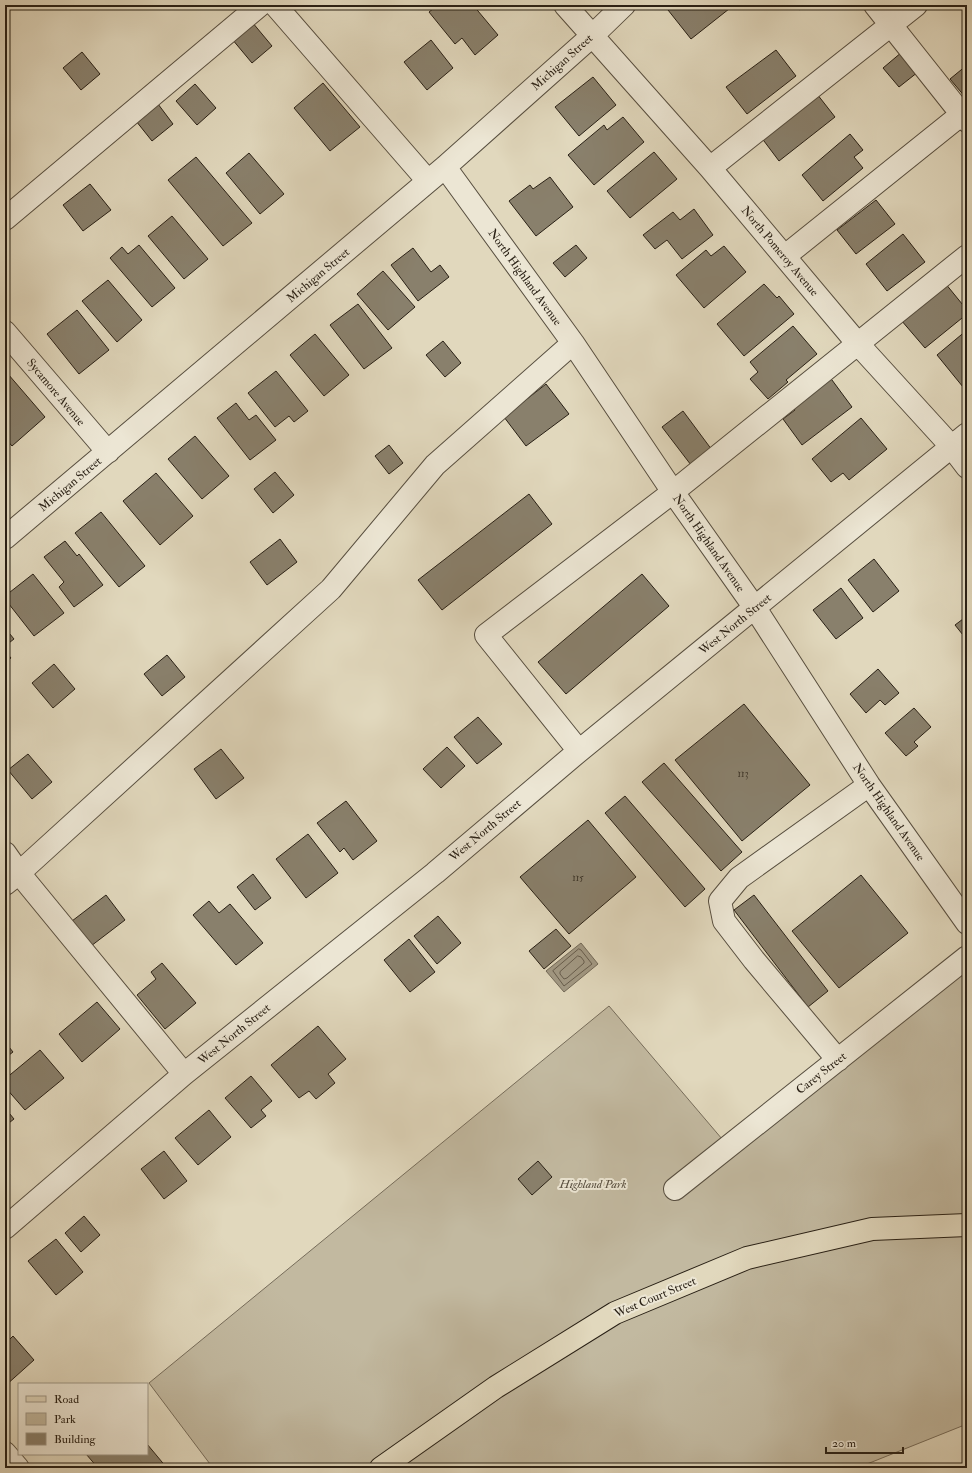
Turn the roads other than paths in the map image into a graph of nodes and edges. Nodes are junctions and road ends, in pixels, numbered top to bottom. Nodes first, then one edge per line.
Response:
1 (260, 5) edge
2 (275, 5) edge
3 (565, 5) edge
4 (624, 5) edge
5 (875, 5) edge
6 (916, 5) edge
7 (891, 25) junction
8 (592, 36) junction
9 (964, 117) edge
10 (710, 168) junction
11 (437, 174) junction
12 (5, 219) edge
13 (785, 256) junction
14 (967, 256) edge
15 (5, 332) edge
16 (573, 343) junction
17 (858, 344) junction
18 (959, 440) edge
19 (108, 452) junction
20 (967, 466) edge
21 (673, 492) junction
22 (5, 538) edge
23 (755, 608) junction
24 (579, 751) junction
25 (869, 785) junction
26 (5, 853) edge
27 (12, 879) edge
28 (967, 923) edge
29 (967, 957) edge
30 (838, 1060) junction
31 (184, 1074) junction
32 (675, 1189) dead end
33 (967, 1225) edge
34 (5, 1228) edge
35 (5, 1453) edge
36 (18, 1468) edge
37 (381, 1468) edge

1 - 12 street
2 - 11 street, North Highland Avenue
3 - 8 street, North Pomeroy Avenue
4 - 8 street, Michigan Street
5 - 7 street
6 - 7 street
7 - 9 street
7 - 10 street
8 - 10 street, North Pomeroy Avenue
8 - 11 street, Michigan Street
9 - 13 street
10 - 13 street, North Pomeroy Avenue
11 - 16 street, North Highland Avenue
11 - 19 street, Michigan Street
13 - 17 street, North Pomeroy Avenue
14 - 17 street
15 - 19 street, Sycamore Avenue
16 - 21 street, North Highland Avenue
16 - 27 street
17 - 18 street, North Pomeroy Avenue
17 - 21 street
18 - 20 street, North Pomeroy Avenue
18 - 23 street, West North Street
19 - 22 street, Michigan Street
21 - 23 street, North Highland Avenue
21 - 24 street
23 - 24 street, West North Street
23 - 25 street, North Highland Avenue
24 - 31 street, West North Street
25 - 28 street, North Highland Avenue
25 - 30 street
26 - 27 street
27 - 31 street
29 - 30 street, Carey Street
30 - 32 street, Carey Street
31 - 34 street, West North Street
33 - 37 main road, West Court Street
35 - 36 street

